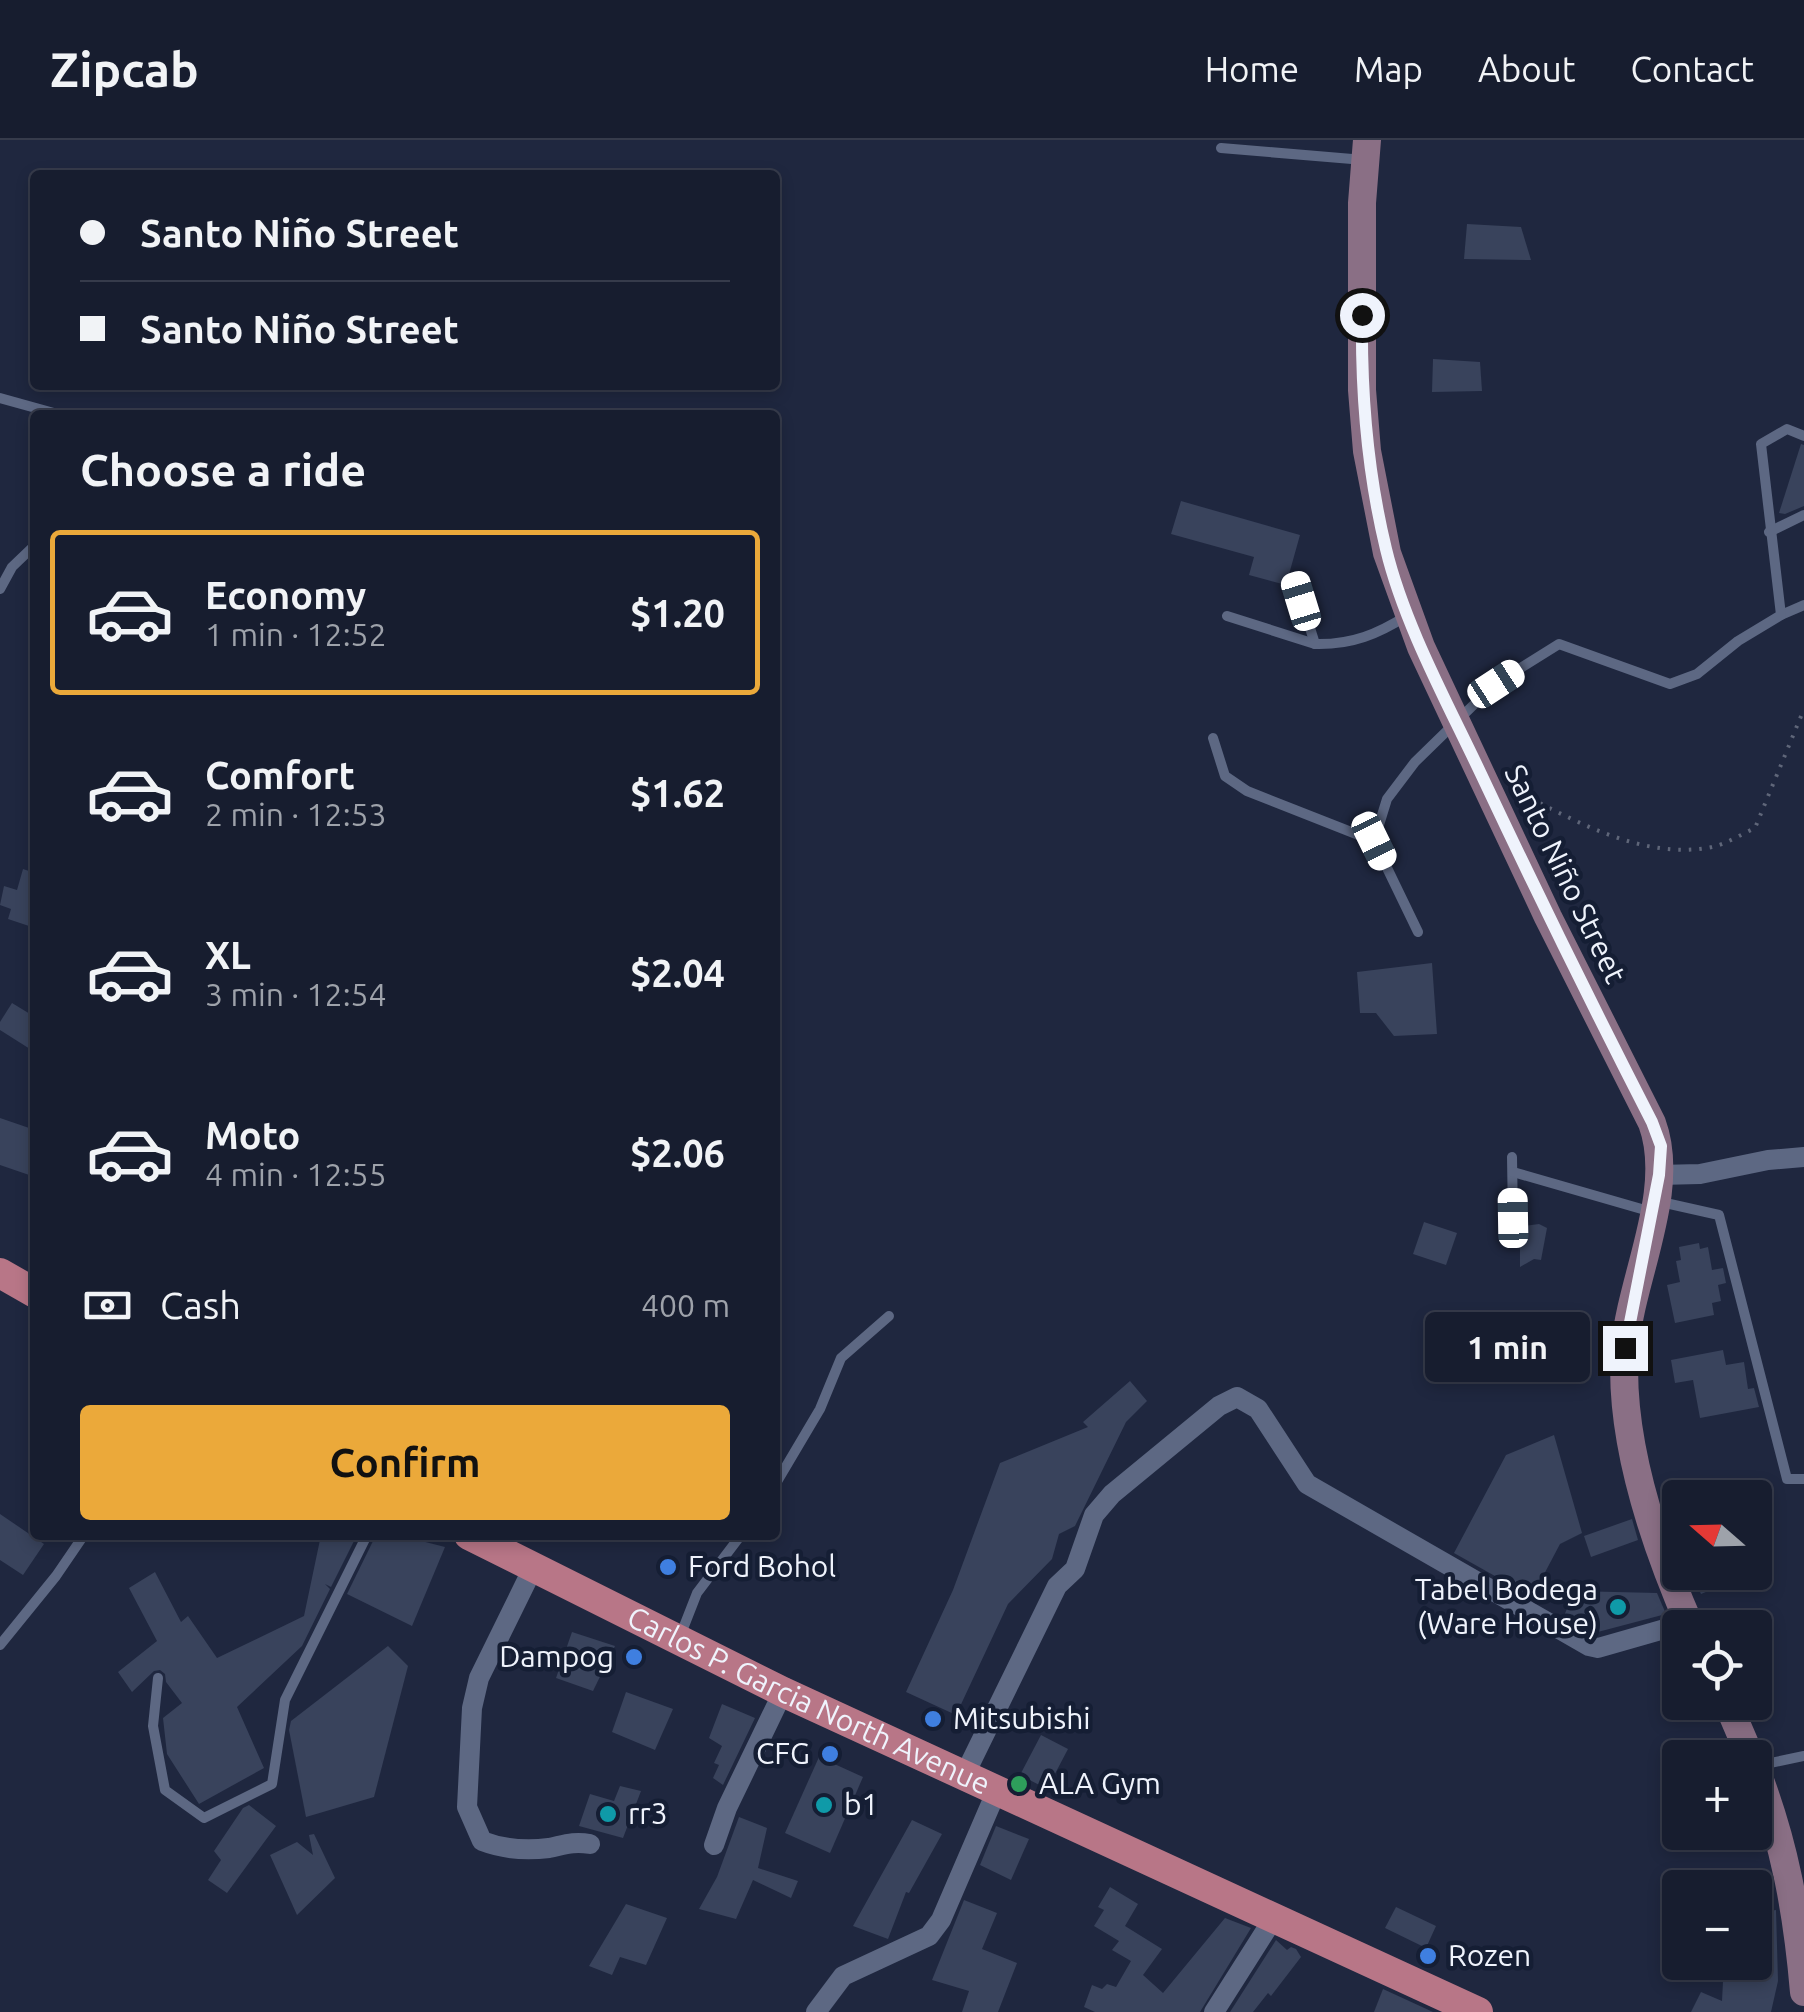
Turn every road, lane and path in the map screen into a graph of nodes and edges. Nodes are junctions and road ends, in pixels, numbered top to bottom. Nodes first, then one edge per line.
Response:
1 (1221, 148) dead end
2 (1366, 150) edge
3 (0, 398) edge
4 (43, 410) edge
5 (1804, 436) edge
6 (1804, 516) edge
7 (1769, 532) junction
8 (30, 550) edge
9 (1295, 580) dead end
10 (0, 589) edge
11 (1804, 605) edge
12 (1409, 614) junction
13 (1227, 616) dead end
14 (1780, 616) junction
15 (1316, 644) junction
16 (1804, 709) edge
17 (1457, 724) junction
18 (1213, 738) dead end
19 (1481, 774) junction
20 (1374, 841) junction
21 (1418, 932) dead end
22 (1512, 1157) dead end
23 (1804, 1157) edge
24 (1513, 1172) junction
25 (1656, 1196) junction
26 (1513, 1218) dead end
27 (0, 1273) edge
28 (30, 1290) edge
29 (889, 1316) dead end
30 (780, 1477) edge
31 (1804, 1479) edge
32 (81, 1540) edge
33 (364, 1540) edge
34 (479, 1540) edge
35 (737, 1540) edge
36 (533, 1568) junction
37 (1684, 1610) edge
38 (1662, 1632) edge
39 (679, 1640) junction
40 (0, 1645) edge
41 (158, 1678) dead end
42 (784, 1692) junction
43 (1804, 1756) edge
44 (1772, 1763) edge
45 (964, 1776) junction
46 (997, 1790) junction
47 (1772, 1810) edge
48 (590, 1844) dead end
49 (714, 1845) dead end
50 (1273, 1919) junction
51 (1804, 1992) edge
52 (816, 2012) edge
53 (1214, 2012) edge
54 (1478, 2012) edge

1 - 2 lane
2 - 12 main road, Santo Niño Street
3 - 4 lane
5 - 7 lane
6 - 7 lane
7 - 14 lane
8 - 10 lane
9 - 15 lane
11 - 14 lane
12 - 15 lane
12 - 17 main road, Santo Niño Street
13 - 15 lane
14 - 17 lane
16 - 19 path
17 - 19 main road, Santo Niño Street
17 - 20 lane
18 - 20 lane
19 - 25 main road, Santo Niño Street
20 - 21 lane
22 - 24 lane
23 - 25 street
24 - 25 lane
24 - 26 lane
25 - 31 lane
25 - 37 main road, Santo Niño Street
27 - 28 main road
29 - 30 lane
32 - 40 lane
33 - 41 lane
34 - 36 main road, Carlos P. Garcia North Avenue
35 - 39 lane
36 - 39 main road, Carlos P. Garcia North Avenue
36 - 48 street
38 - 45 street
39 - 42 main road, Carlos P. Garcia North Avenue
42 - 45 main road, Carlos P. Garcia North Avenue
42 - 49 street
43 - 44 lane
45 - 46 main road, Carlos P. Garcia North Avenue
46 - 50 main road, Carlos P. Garcia North Avenue
46 - 52 street
47 - 51 main road
50 - 53 street
50 - 54 main road, Carlos P. Garcia North Avenue

